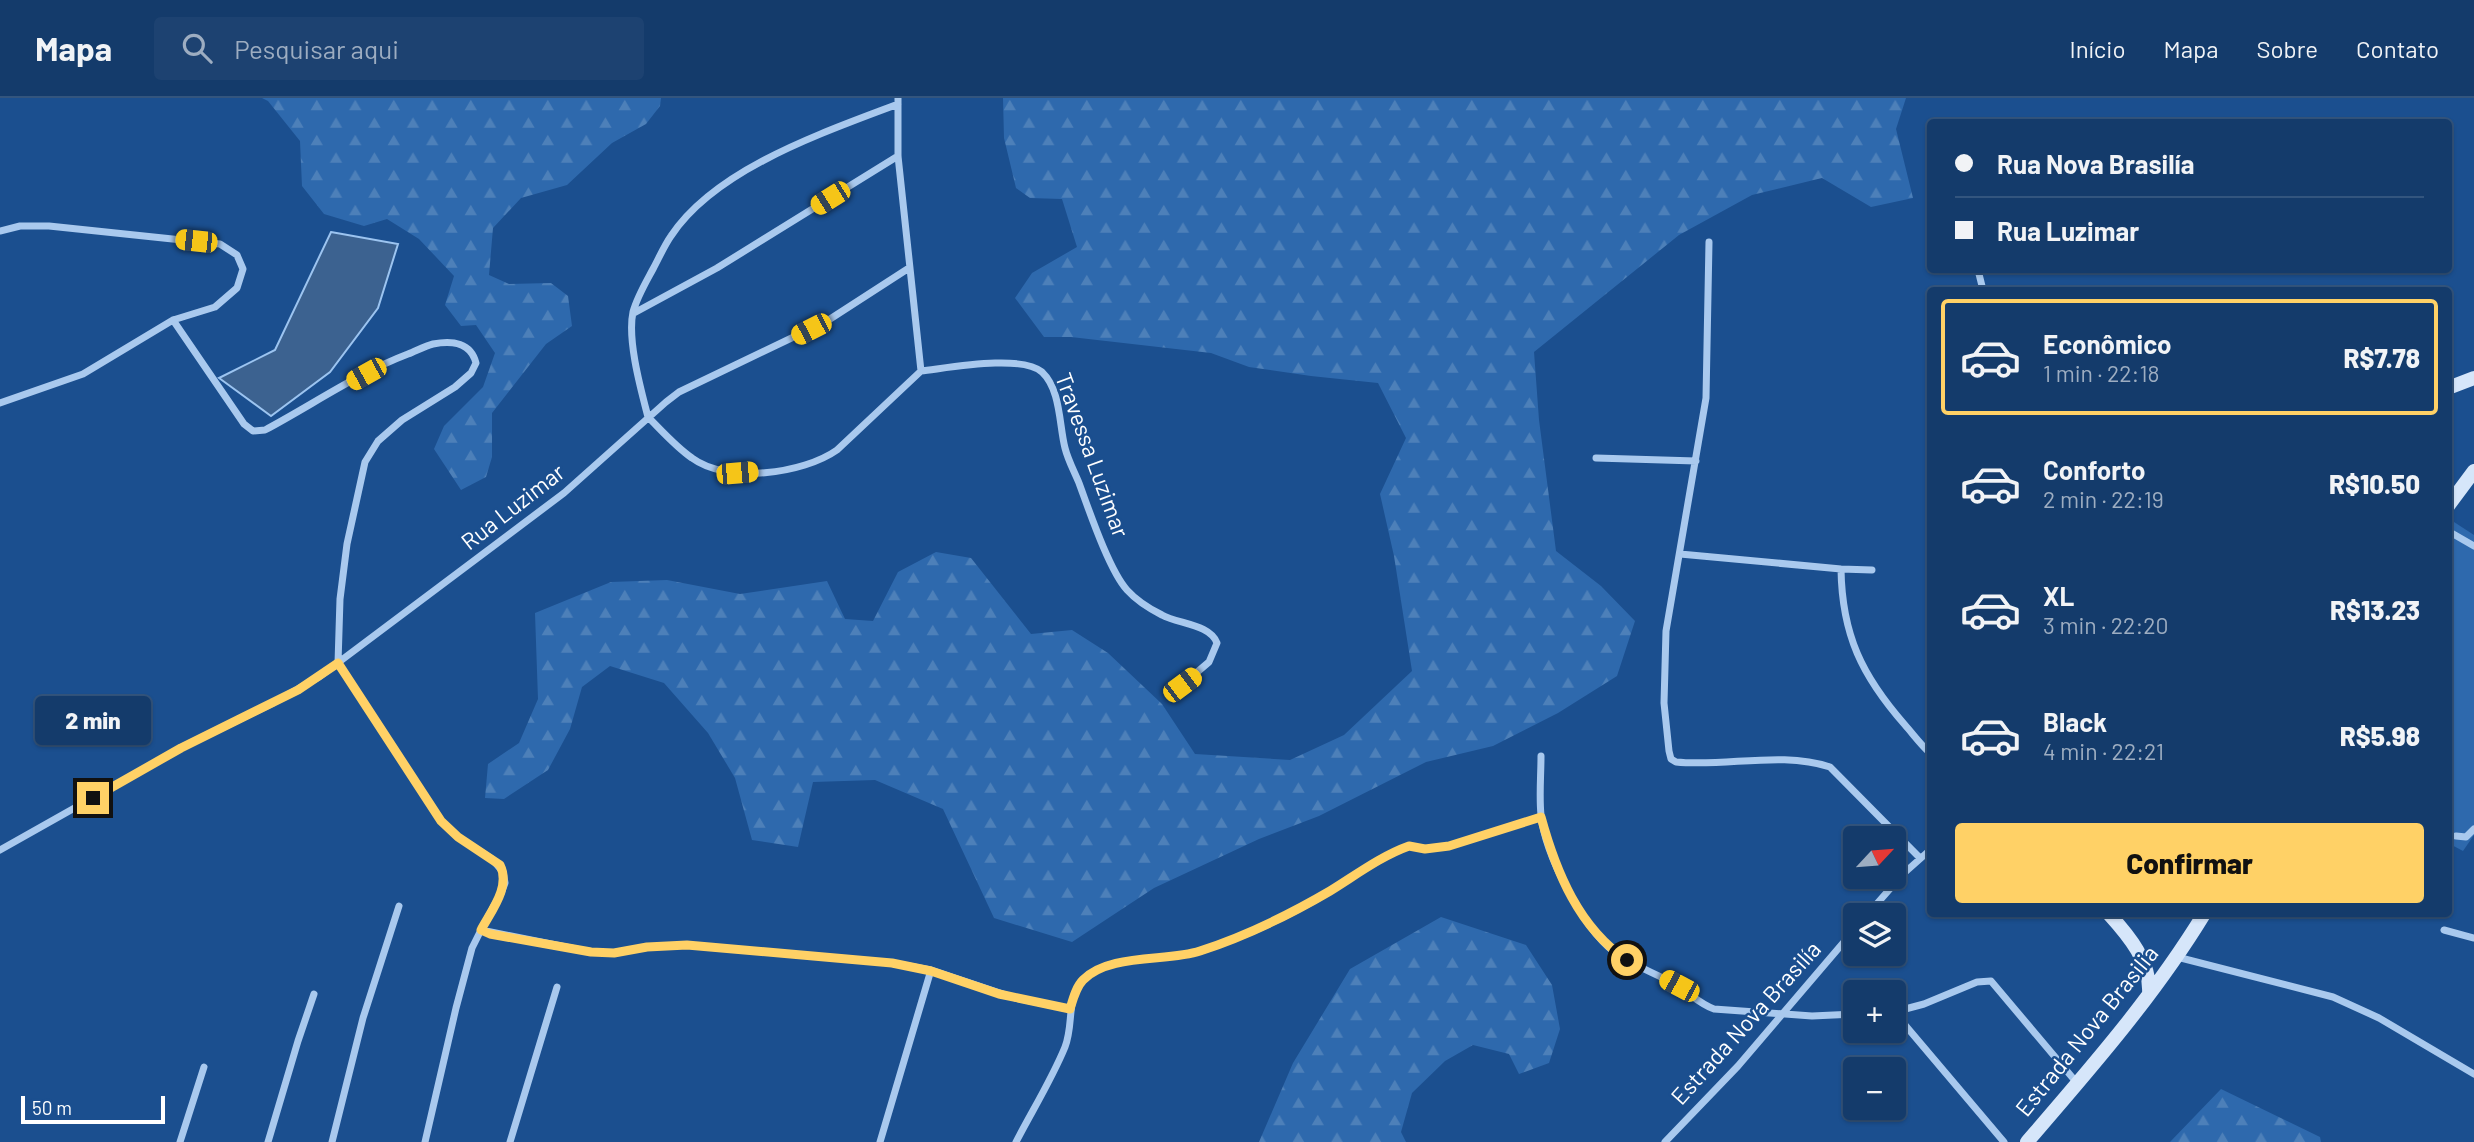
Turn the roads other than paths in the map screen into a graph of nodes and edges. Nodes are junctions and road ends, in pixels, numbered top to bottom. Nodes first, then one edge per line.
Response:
1 (898, 101) edge
2 (898, 156) junction
3 (0, 232) edge
4 (1709, 242) dead end
5 (909, 268) junction
6 (633, 313) junction
7 (173, 320) junction
8 (921, 372) junction
9 (2474, 378) edge
10 (2452, 386) edge
11 (0, 403) edge
12 (648, 417) junction
13 (1596, 458) dead end
14 (1696, 461) junction
15 (2474, 471) edge
16 (2452, 501) edge
17 (2452, 533) edge
18 (2474, 546) edge
19 (1680, 554) junction
20 (1841, 569) junction
21 (1872, 570) dead end
22 (338, 663) junction
23 (1182, 685) dead end
24 (1927, 750) edge
25 (1541, 756) dead end
26 (1541, 817) junction
27 (2474, 829) edge
28 (2456, 836) dead end
29 (0, 850) edge
30 (1927, 852) edge
31 (1920, 858) junction
32 (1878, 903) edge
33 (399, 906) dead end
34 (2112, 917) edge
35 (2202, 917) edge
36 (2444, 930) dead end
37 (479, 933) junction
38 (2474, 938) edge
39 (1843, 943) edge
40 (2176, 957) junction
41 (931, 971) junction
42 (557, 987) dead end
43 (314, 994) dead end
44 (2149, 994) junction
45 (1070, 1009) junction
46 (1906, 1009) edge
47 (1843, 1014) edge
48 (1782, 1015) junction
49 (1906, 1026) edge
50 (204, 1067) dead end
51 (2474, 1074) edge
52 (2077, 1083) junction
53 (180, 1142) edge
54 (268, 1142) edge
55 (331, 1142) edge
56 (425, 1142) edge
57 (510, 1142) edge
58 (880, 1142) edge
59 (1016, 1142) edge
60 (1665, 1142) edge
61 (2004, 1142) edge
62 (2027, 1142) edge

1 - 2 street
1 - 6 street
2 - 5 street
2 - 6 street
3 - 7 street
4 - 14 street
5 - 8 street
5 - 12 street, Rua Luzimar
6 - 12 street
7 - 11 street
7 - 22 street
8 - 12 street
8 - 23 street, Travessa Luzimar
9 - 10 street
12 - 22 street, Rua Luzimar
13 - 14 street
14 - 19 street
15 - 16 street
17 - 18 street
19 - 20 street
19 - 31 street
20 - 21 street
20 - 24 street
22 - 29 street, Rua Luzimar
22 - 37 street
25 - 26 street
26 - 45 street
26 - 48 street
27 - 28 street
30 - 31 street
31 - 32 street
33 - 55 street
34 - 44 street
35 - 40 street, Estrada Nova Brasilia
36 - 38 street
37 - 41 street
37 - 56 street
39 - 48 street, Estrada Nova Brasilía
40 - 44 street, Estrada Nova Brasilia
40 - 51 street
41 - 45 street
41 - 58 street
42 - 57 street
43 - 54 street
44 - 52 street, Estrada Nova Brasilia
45 - 59 street
46 - 52 street
47 - 48 street
48 - 60 street, Estrada Nova Brasilía
49 - 61 street
50 - 53 street
52 - 62 street, Estrada Nova Brasilia

